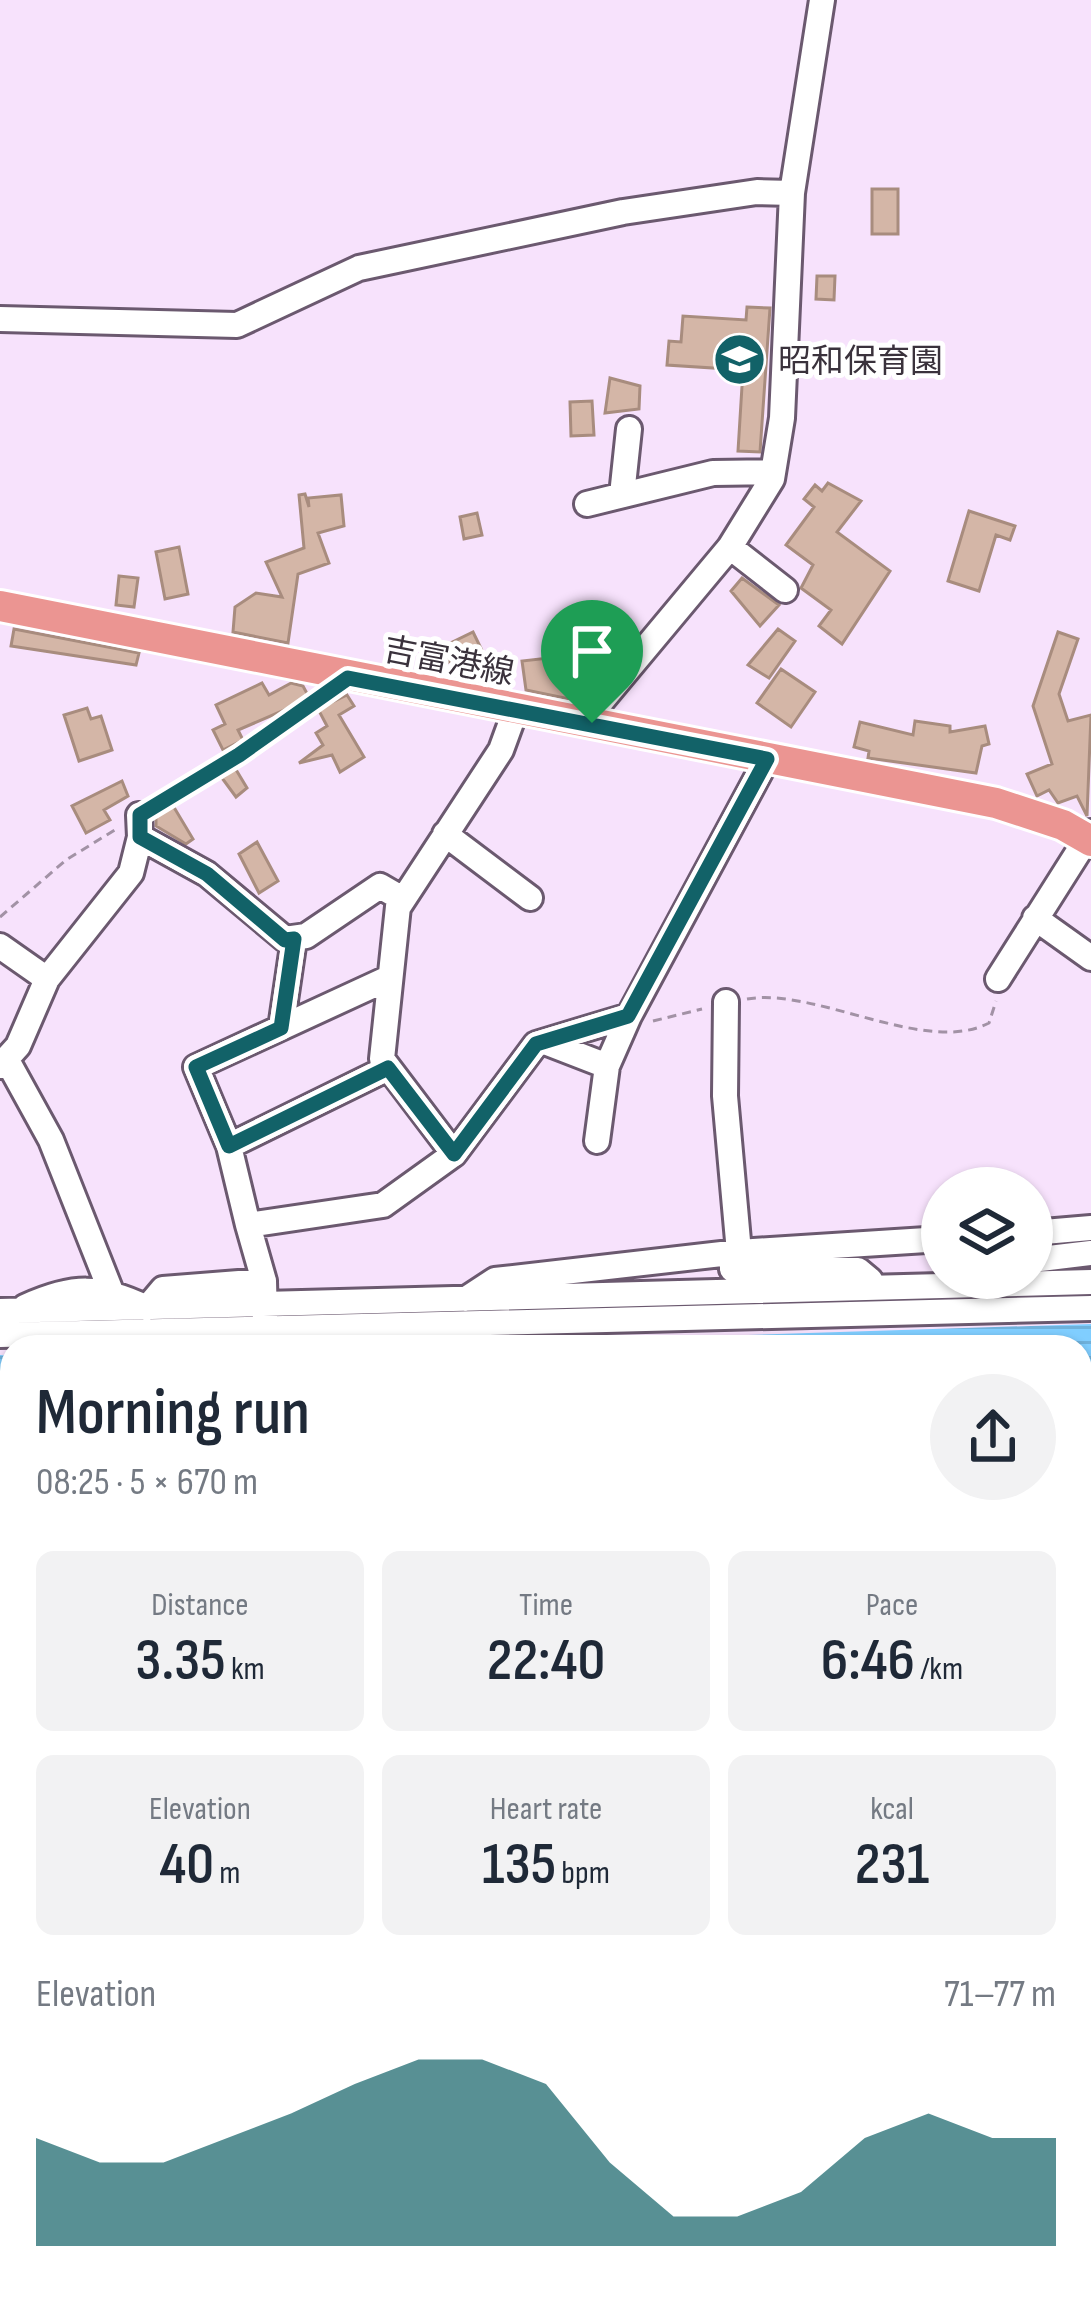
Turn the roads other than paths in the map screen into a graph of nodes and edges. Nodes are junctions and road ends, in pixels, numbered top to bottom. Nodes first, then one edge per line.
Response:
1 (822, 0) edge
2 (792, 193) junction
3 (0, 319) edge
4 (629, 429) dead end
5 (773, 472) junction
6 (622, 495) junction
7 (586, 504) dead end
8 (730, 547) junction
9 (784, 590) dead end
10 (0, 606) edge
11 (516, 709) junction
12 (592, 723) junction
13 (767, 759) junction
14 (445, 834) junction
15 (1090, 837) edge
16 (530, 898) dead end
17 (399, 906) junction
18 (1035, 918) junction
19 (294, 939) junction
20 (0, 946) edge
21 (1091, 958) edge
22 (389, 978) junction
23 (47, 979) junction
24 (998, 979) road end
25 (726, 1002) road end
26 (628, 1016) junction
27 (281, 1028) junction
28 (544, 1042) junction
29 (4, 1064) edge
30 (607, 1066) junction
31 (388, 1068) junction
32 (597, 1141) dead end
33 (229, 1146) junction
34 (454, 1154) junction
35 (248, 1225) junction
36 (1091, 1228) edge
37 (1053, 1231) edge
38 (921, 1244) edge
39 (1091, 1253) edge
40 (1053, 1280) edge
41 (1091, 1282) edge
42 (921, 1284) edge
43 (1053, 1285) edge
44 (876, 1286) junction
45 (1053, 1286) edge
46 (726, 1288) junction
47 (110, 1289) junction
48 (1053, 1289) edge
49 (1091, 1294) edge
50 (467, 1298) junction
51 (956, 1299) edge
52 (264, 1304) junction
53 (1091, 1308) edge
54 (9, 1311) edge
55 (866, 1313) junction
56 (148, 1320) junction
57 (334, 1327) junction
58 (0, 1334) edge

1 - 2 street
2 - 3 street
2 - 5 street
4 - 6 street
5 - 6 street
5 - 8 street
6 - 7 street
8 - 9 street
8 - 12 street
10 - 11 main road, 吉富港線
11 - 12 main road, 吉富港線
11 - 14 street
12 - 13 main road, 吉富港線
13 - 15 main road, 吉富港線
13 - 26 street
14 - 16 street
14 - 17 street
15 - 18 street
17 - 19 street
17 - 22 street
18 - 21 street
18 - 24 street
19 - 23 street
19 - 27 street
20 - 23 street
22 - 27 street
22 - 31 street
23 - 29 street
25 - 46 street
26 - 28 street
26 - 30 street
27 - 33 street
28 - 30 street
28 - 34 street
29 - 47 street
30 - 32 street
31 - 33 street
31 - 34 street
33 - 35 street
34 - 35 street
35 - 52 street
36 - 37 street
38 - 46 street
39 - 40 street
41 - 43 street
42 - 44 street
44 - 46 street
44 - 55 street
45 - 49 street
46 - 50 street
46 - 50 street
46 - 55 street
46 - 57 street
47 - 54 street
47 - 56 street
48 - 53 street
50 - 52 street
50 - 57 street
51 - 55 street
52 - 56 street
52 - 57 street
54 - 56 street
56 - 58 street

